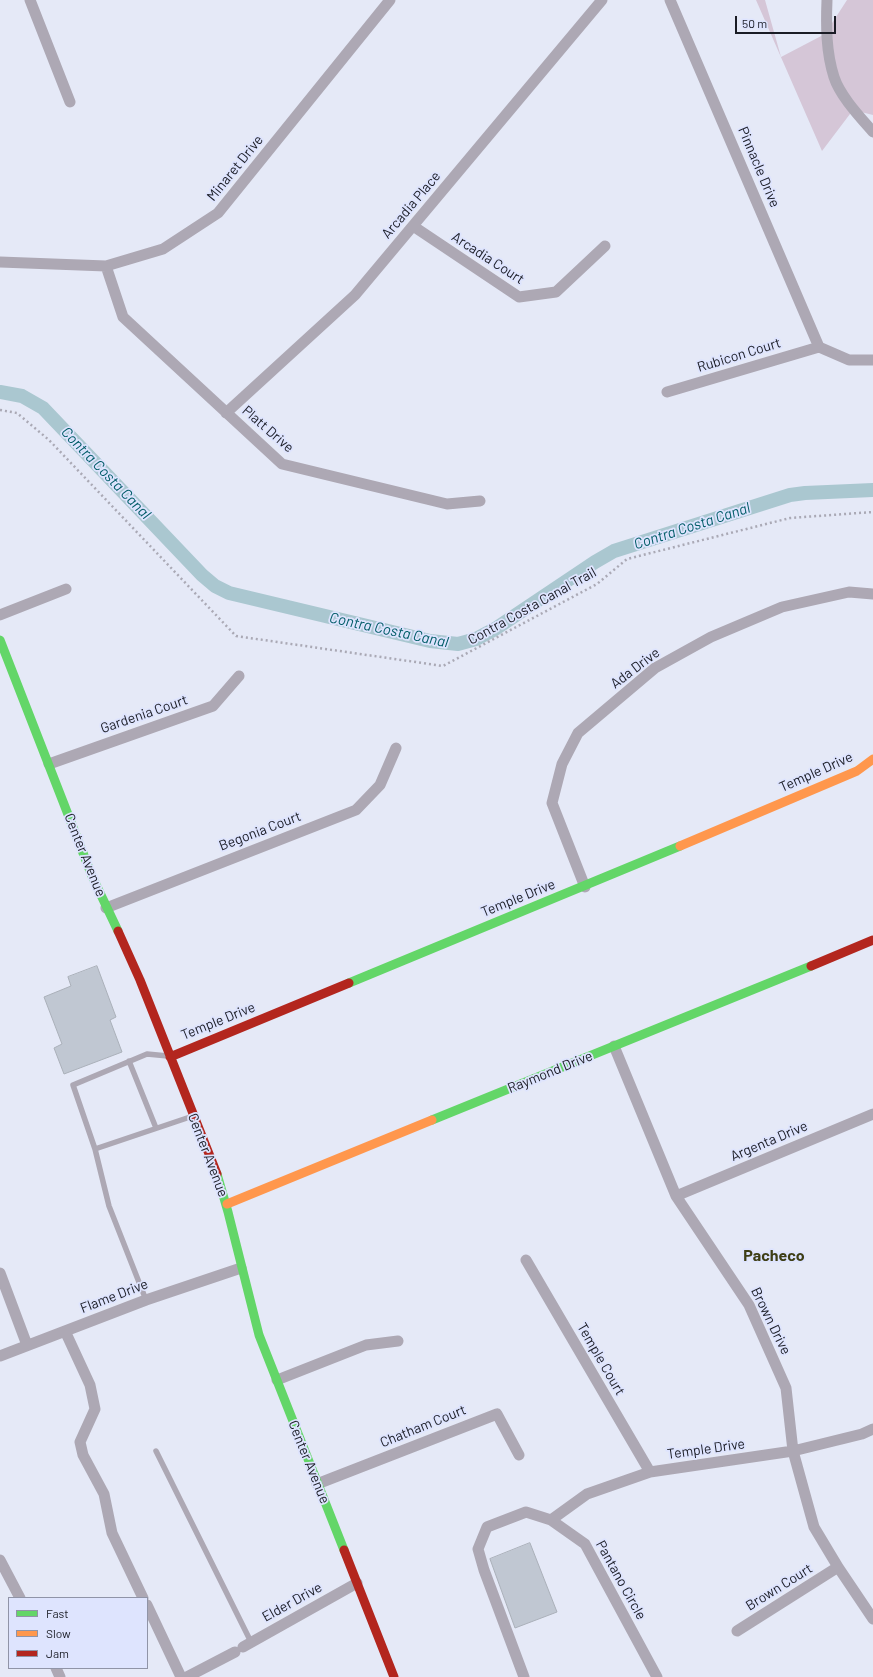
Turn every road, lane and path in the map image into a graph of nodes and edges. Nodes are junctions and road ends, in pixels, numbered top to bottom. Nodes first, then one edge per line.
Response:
1 (30, 0) edge
2 (390, 0) edge
3 (602, 0) edge
4 (670, 0) edge
5 (826, 0) edge
6 (70, 102) dead end
7 (873, 132) edge
8 (413, 226) junction
9 (605, 246) dead end
10 (0, 262) edge
11 (106, 266) junction
12 (819, 347) junction
13 (873, 360) edge
14 (667, 392) dead end
15 (0, 410) edge
16 (226, 413) junction
17 (480, 501) dead end
18 (873, 512) edge
19 (66, 589) dead end
20 (873, 594) edge
21 (0, 615) edge
22 (0, 640) edge
23 (239, 676) dead end
24 (396, 748) dead end
25 (873, 759) edge
26 (48, 764) junction
27 (585, 887) junction
28 (106, 908) junction
29 (873, 940) edge
30 (614, 1046) junction
31 (170, 1057) junction
32 (129, 1061) junction
33 (873, 1114) edge
34 (194, 1116) junction
35 (156, 1128) junction
36 (95, 1149) junction
37 (676, 1196) junction
38 (227, 1204) junction
39 (526, 1260) dead end
40 (241, 1268) junction
41 (0, 1273) edge
42 (146, 1300) junction
43 (65, 1331) junction
44 (398, 1341) dead end
45 (27, 1345) junction
46 (0, 1356) edge
47 (276, 1380) junction
48 (873, 1429) edge
49 (156, 1451) dead end
50 (793, 1451) junction
51 (519, 1455) dead end
52 (650, 1472) junction
53 (317, 1484) junction
54 (551, 1520) junction
55 (0, 1560) edge
56 (838, 1567) junction
57 (357, 1584) junction
58 (19, 1597) edge
59 (143, 1597) edge
60 (148, 1607) edge
61 (873, 1619) edge
62 (737, 1632) dead end
63 (243, 1647) junction
64 (182, 1677) edge
65 (187, 1677) edge
66 (394, 1677) edge
67 (524, 1677) edge
68 (657, 1677) edge

1 - 6 street
2 - 11 street, Minaret Drive
3 - 8 street, Arcadia Place
4 - 12 street, Pinnacle Drive
5 - 7 street
8 - 9 street, Arcadia Court
8 - 16 street, Arcadia Place
10 - 11 street, Minaret Drive
11 - 16 street, Platt Drive
12 - 13 street
12 - 14 street, Rubicon Court
15 - 18 path, Contra Costa Canal Trail
16 - 17 street, Platt Drive
19 - 21 street
20 - 27 street, Ada Drive
22 - 26 street, Center Avenue
23 - 26 street, Gardenia Court
24 - 28 street, Begonia Court
25 - 27 street, Temple Drive
26 - 28 street, Center Avenue
27 - 31 street, Temple Drive
28 - 31 street, Center Avenue
29 - 30 street, Raymond Drive
30 - 37 street, Brown Drive
30 - 38 street, Raymond Drive
31 - 32 lane
31 - 34 street, Center Avenue
32 - 35 lane
32 - 36 lane
33 - 37 street, Argenta Drive
34 - 35 lane
34 - 38 street, Center Avenue
35 - 36 lane
36 - 42 lane
37 - 50 street, Brown Drive
38 - 40 street, Center Avenue
39 - 52 street, Temple Court
40 - 42 street, Flame Drive
40 - 47 street, Center Avenue
41 - 45 street
42 - 43 street, Flame Drive
43 - 45 street, Flame Drive
43 - 59 street
44 - 47 street
45 - 46 street, Flame Drive
47 - 53 street, Center Avenue
48 - 50 street, Temple Drive
49 - 63 lane
50 - 52 street, Temple Drive
50 - 56 street, Brown Drive
51 - 53 street, Chatham Court
52 - 54 street, Temple Drive
53 - 57 street, Center Avenue
54 - 67 street, Pantano Circle
54 - 68 street, Pantano Circle
55 - 58 street
56 - 61 street, Brown Drive
56 - 62 street, Brown Court
57 - 63 street, Elder Drive
57 - 66 street, Center Avenue
60 - 64 street
63 - 65 street, Elder Drive

